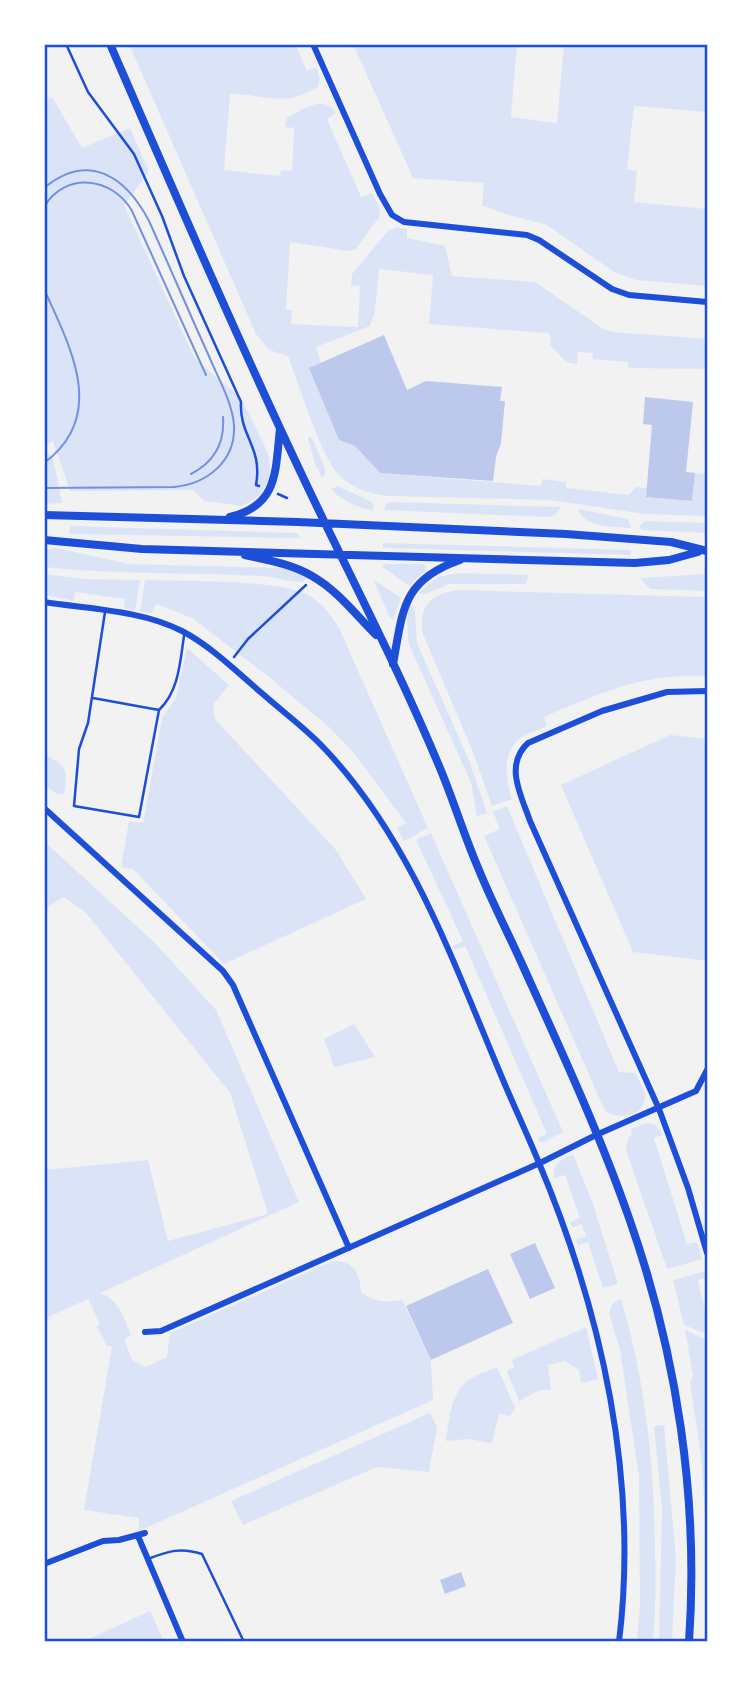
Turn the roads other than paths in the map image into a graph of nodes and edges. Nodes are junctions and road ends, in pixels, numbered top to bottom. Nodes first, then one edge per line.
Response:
1 (110, 44) edge
2 (313, 44) edge
3 (707, 302) edge
4 (281, 426) junction
5 (44, 514) edge
6 (59, 514) junction
7 (220, 520) junction
8 (44, 522) edge
9 (326, 523) junction
10 (44, 540) edge
11 (229, 551) junction
12 (704, 551) edge
13 (340, 554) junction
14 (469, 558) junction
15 (44, 602) edge
16 (105, 611) junction
17 (185, 632) junction
18 (383, 643) junction
19 (393, 664) junction
20 (707, 691) edge
21 (93, 698) junction
22 (159, 710) junction
23 (44, 808) edge
24 (707, 1070) edge
25 (659, 1109) junction
26 (596, 1135) junction
27 (540, 1163) junction
28 (349, 1248) junction
29 (707, 1253) edge
30 (145, 1332) dead end
31 (148, 1559) junction
32 (44, 1564) edge
33 (183, 1642) edge
34 (244, 1642) edge
35 (620, 1642) edge
36 (689, 1642) edge

1 - 4 main road
2 - 3 street
4 - 7 main road
4 - 9 main road
5 - 6 main road
6 - 7 main road
6 - 8 main road
7 - 9 main road
9 - 12 main road
9 - 13 main road
10 - 11 main road
11 - 13 main road
11 - 18 main road
12 - 14 main road
13 - 14 main road
13 - 18 main road
14 - 19 main road
15 - 16 street
16 - 17 street
16 - 21 lane
17 - 22 lane
17 - 27 street
18 - 19 main road
19 - 26 main road
20 - 25 street
21 - 22 lane
21 - 22 lane
23 - 28 street
24 - 25 street
25 - 26 street
25 - 29 street
26 - 27 street
26 - 36 main road
27 - 28 street
27 - 35 street
28 - 30 street
31 - 32 street
31 - 33 street
31 - 34 lane

